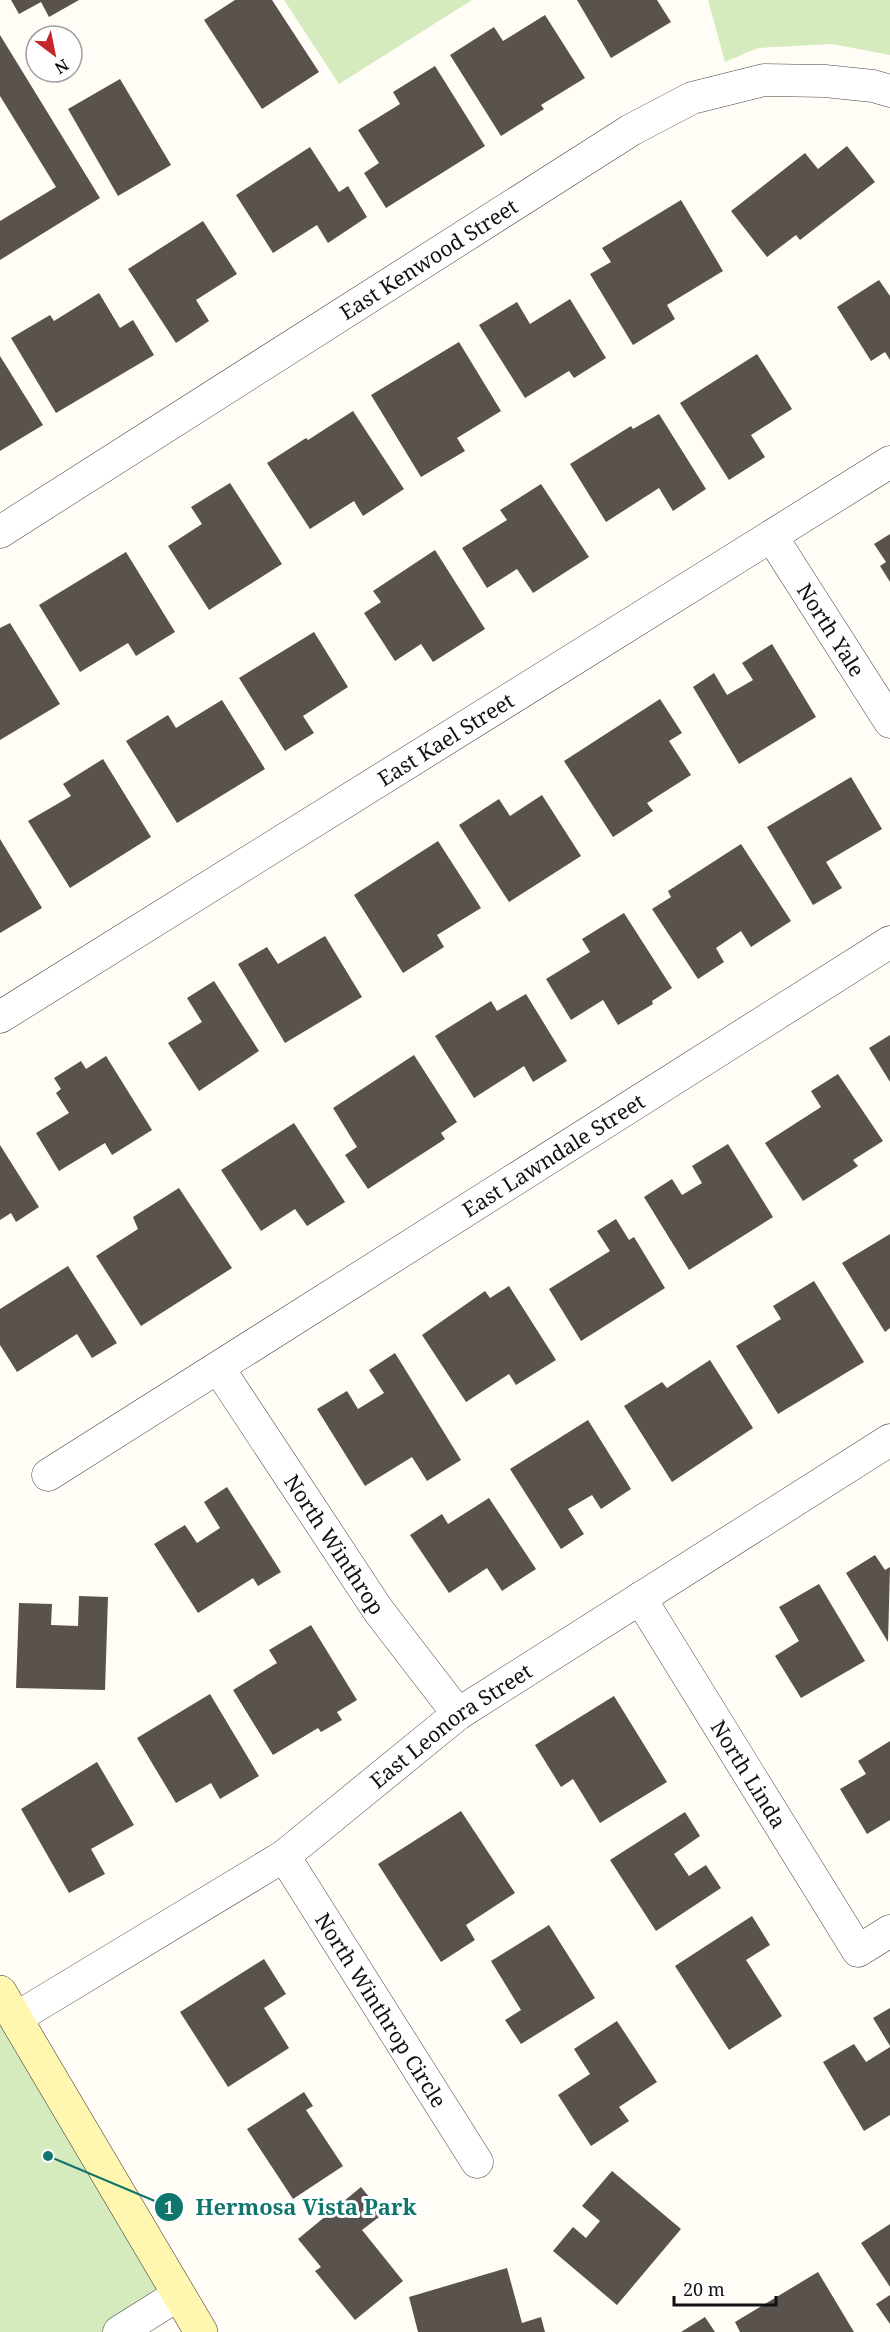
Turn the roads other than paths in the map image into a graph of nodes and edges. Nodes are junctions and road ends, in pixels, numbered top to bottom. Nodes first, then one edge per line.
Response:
1 (890, 91) edge
2 (890, 462) edge
3 (0, 532) edge
4 (772, 537) junction
5 (890, 722) edge
6 (890, 942) edge
7 (0, 1017) edge
8 (219, 1369) junction
9 (890, 1440) edge
10 (48, 1475) dead end
11 (640, 1598) junction
12 (458, 1714) junction
13 (284, 1856) junction
14 (890, 1931) edge
15 (8, 2005) edge
16 (477, 2162) dead end
17 (178, 2295) junction
18 (119, 2332) edge
19 (201, 2332) edge

1 - 3 street, East Kenwood Street
2 - 4 street, East Kael Street
4 - 5 street, North Yale
4 - 7 street, East Kael Street
6 - 8 street, East Lawndale Street
8 - 10 street, East Lawndale Street
8 - 12 street, North Winthrop
9 - 11 street, East Leonora Street
11 - 12 street, East Leonora Street
11 - 14 street, North Linda
12 - 13 street, East Leonora Street
13 - 15 street, East Leonora Street
13 - 16 street, North Winthrop Circle
15 - 17 main road
17 - 18 street
17 - 19 main road

